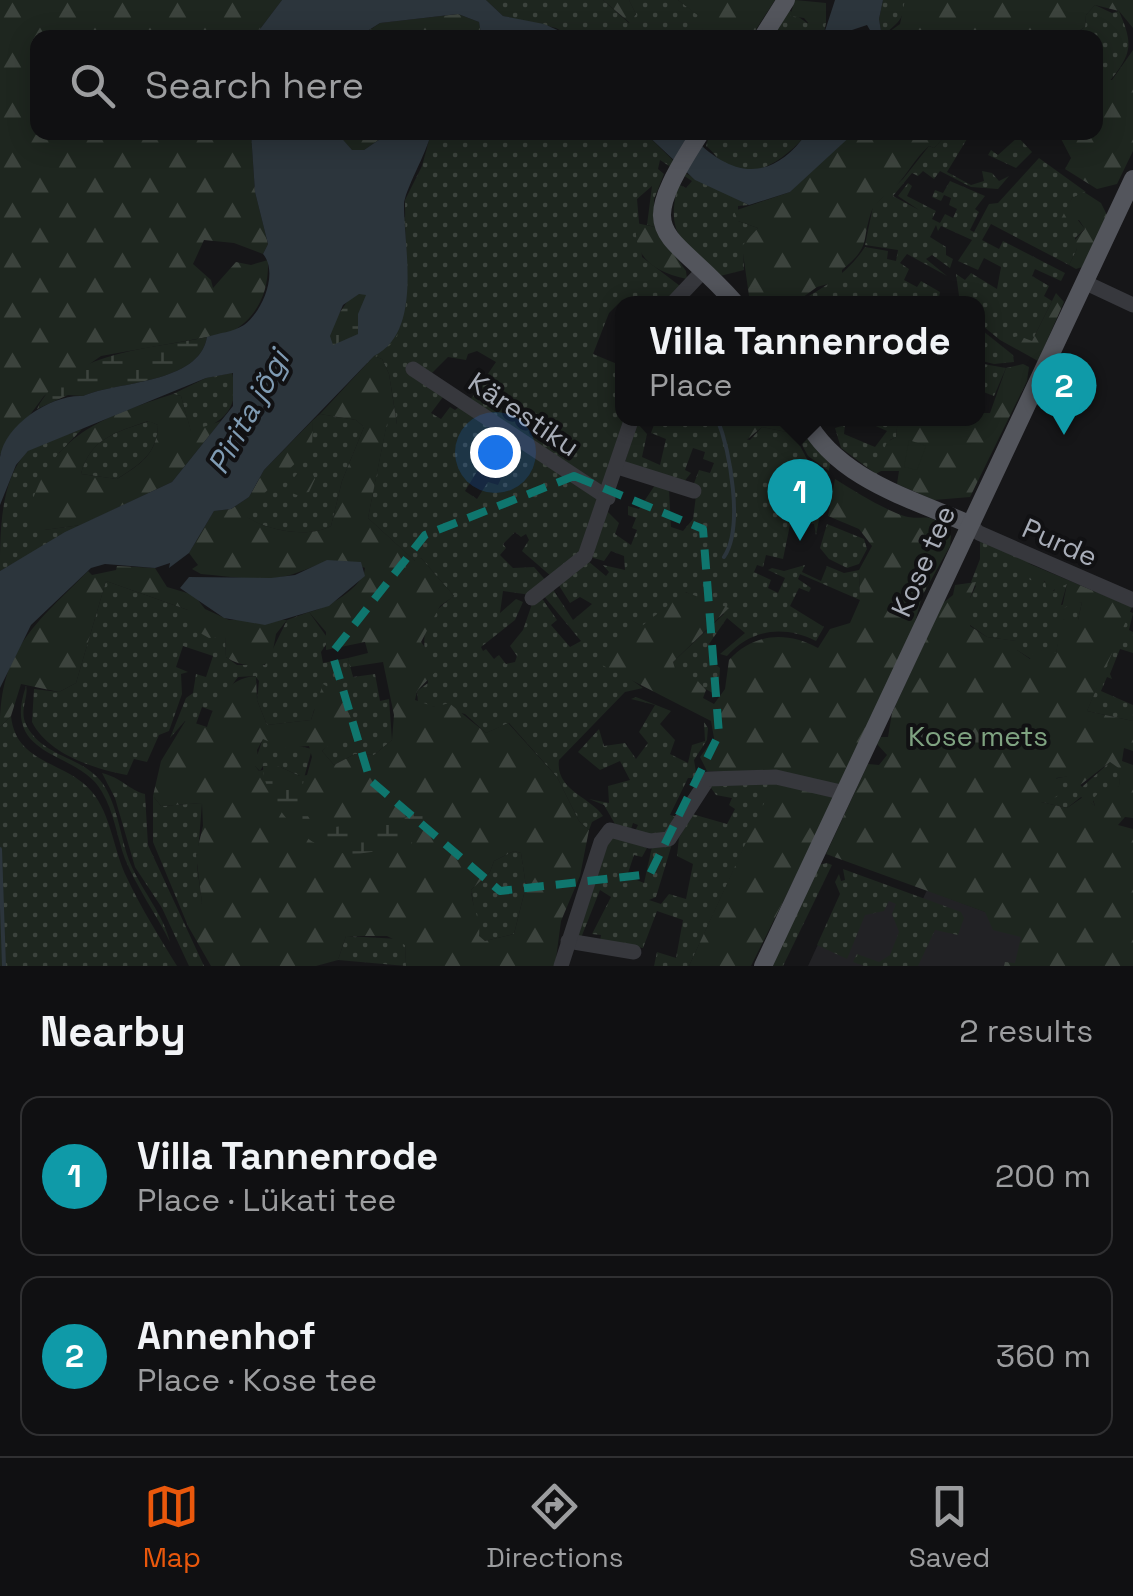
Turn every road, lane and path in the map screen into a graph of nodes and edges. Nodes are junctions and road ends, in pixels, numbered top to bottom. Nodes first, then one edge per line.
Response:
1 (786, 0) edge
2 (767, 30) edge
3 (695, 140) edge
4 (1133, 178) edge
5 (702, 272) junction
6 (1084, 282) junction
7 (680, 296) edge
8 (728, 296) edge
9 (1133, 305) edge
10 (413, 369) dead end
11 (630, 426) edge
12 (810, 426) edge
13 (618, 467) junction
14 (694, 491) dead end
15 (608, 498) junction
16 (969, 524) junction
17 (532, 598) dead end
18 (1133, 600) edge
19 (845, 793) junction
20 (568, 941) junction
21 (634, 952) dead end
22 (561, 966) edge
23 (762, 966) edge

1 - 2 main road
3 - 5 main road
4 - 6 main road, Kose tee
5 - 7 street
5 - 8 main road
6 - 9 street
6 - 16 main road, Kose tee
10 - 15 street, Kärestiku
11 - 13 street
12 - 16 main road
13 - 14 street
13 - 15 street
15 - 17 street
16 - 18 street, Purde
16 - 19 main road, Kose tee
19 - 20 street
19 - 23 main road, Kose tee
20 - 21 street
20 - 22 street

